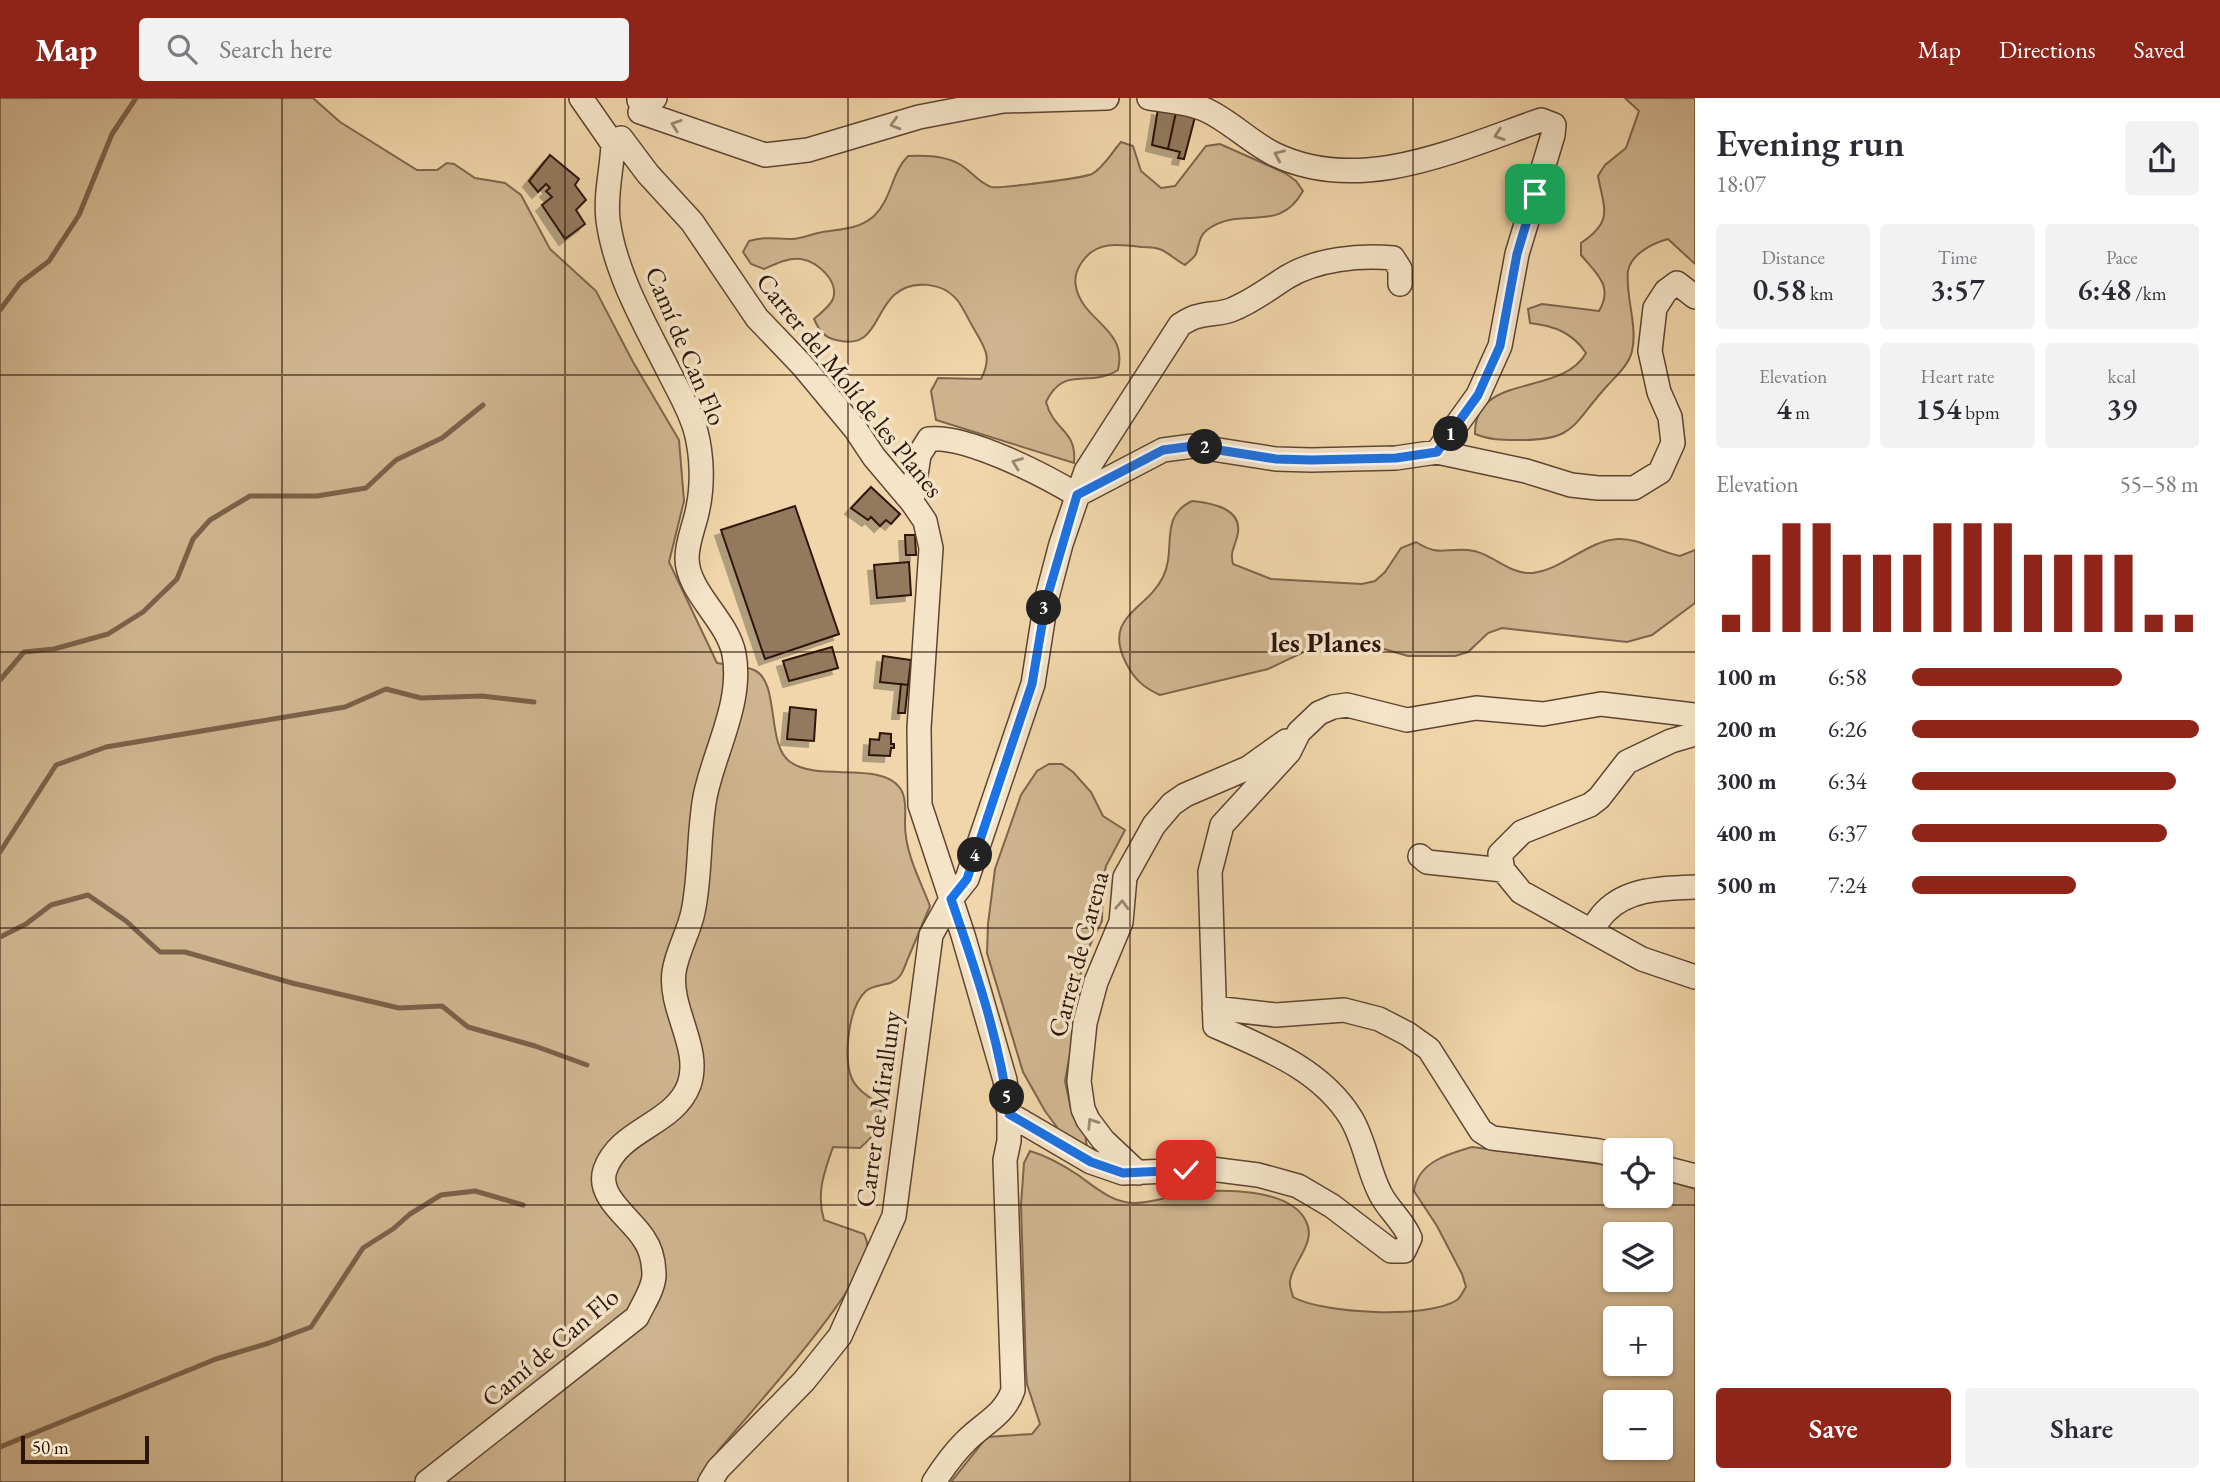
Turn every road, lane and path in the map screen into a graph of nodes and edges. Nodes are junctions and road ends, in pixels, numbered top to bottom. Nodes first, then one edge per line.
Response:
1 (581, 98) edge
2 (1108, 98) edge
3 (1149, 98) edge
4 (643, 102) edge
5 (617, 141) junction
6 (1400, 284) dead end
7 (1695, 297) edge
8 (1437, 452) junction
9 (1077, 495) junction
10 (912, 502) junction
11 (1695, 715) edge
12 (1299, 732) junction
13 (1695, 734) edge
14 (1420, 856) dead end
15 (1503, 870) junction
16 (1695, 887) edge
17 (954, 895) junction
18 (1592, 930) junction
19 (1695, 977) edge
20 (1214, 1008) junction
21 (1009, 1114) junction
22 (1603, 1152) edge
23 (1673, 1170) edge
24 (1138, 1173) junction
25 (1695, 1176) edge
26 (427, 1482) edge
27 (710, 1482) edge
28 (934, 1482) edge

1 - 5 street, Carrer del Molí de les Planes
2 -> 4 street
8 -> 3 street
4 - 5 street
5 - 10 street, Carrer del Molí de les Planes
5 - 26 street, Camí de Can Flo
6 - 9 street, Carrer de Miralluny
7 - 8 street
8 - 9 street
9 -> 10 street
9 - 17 street, Carrer de Miralluny
10 - 17 street, Carrer del Molí de les Planes
11 - 12 street
12 - 20 street
24 -> 12 street, Carrer de Carena
13 - 15 street
14 - 15 street
15 - 18 street
16 - 18 street
17 - 21 street, Carrer del Molí de les Planes
17 - 27 street, Carrer de Miralluny
18 - 19 street
20 - 22 street
20 - 24 street
21 - 24 street
21 - 28 street, Carrer del Molí de les Planes
23 - 25 street

